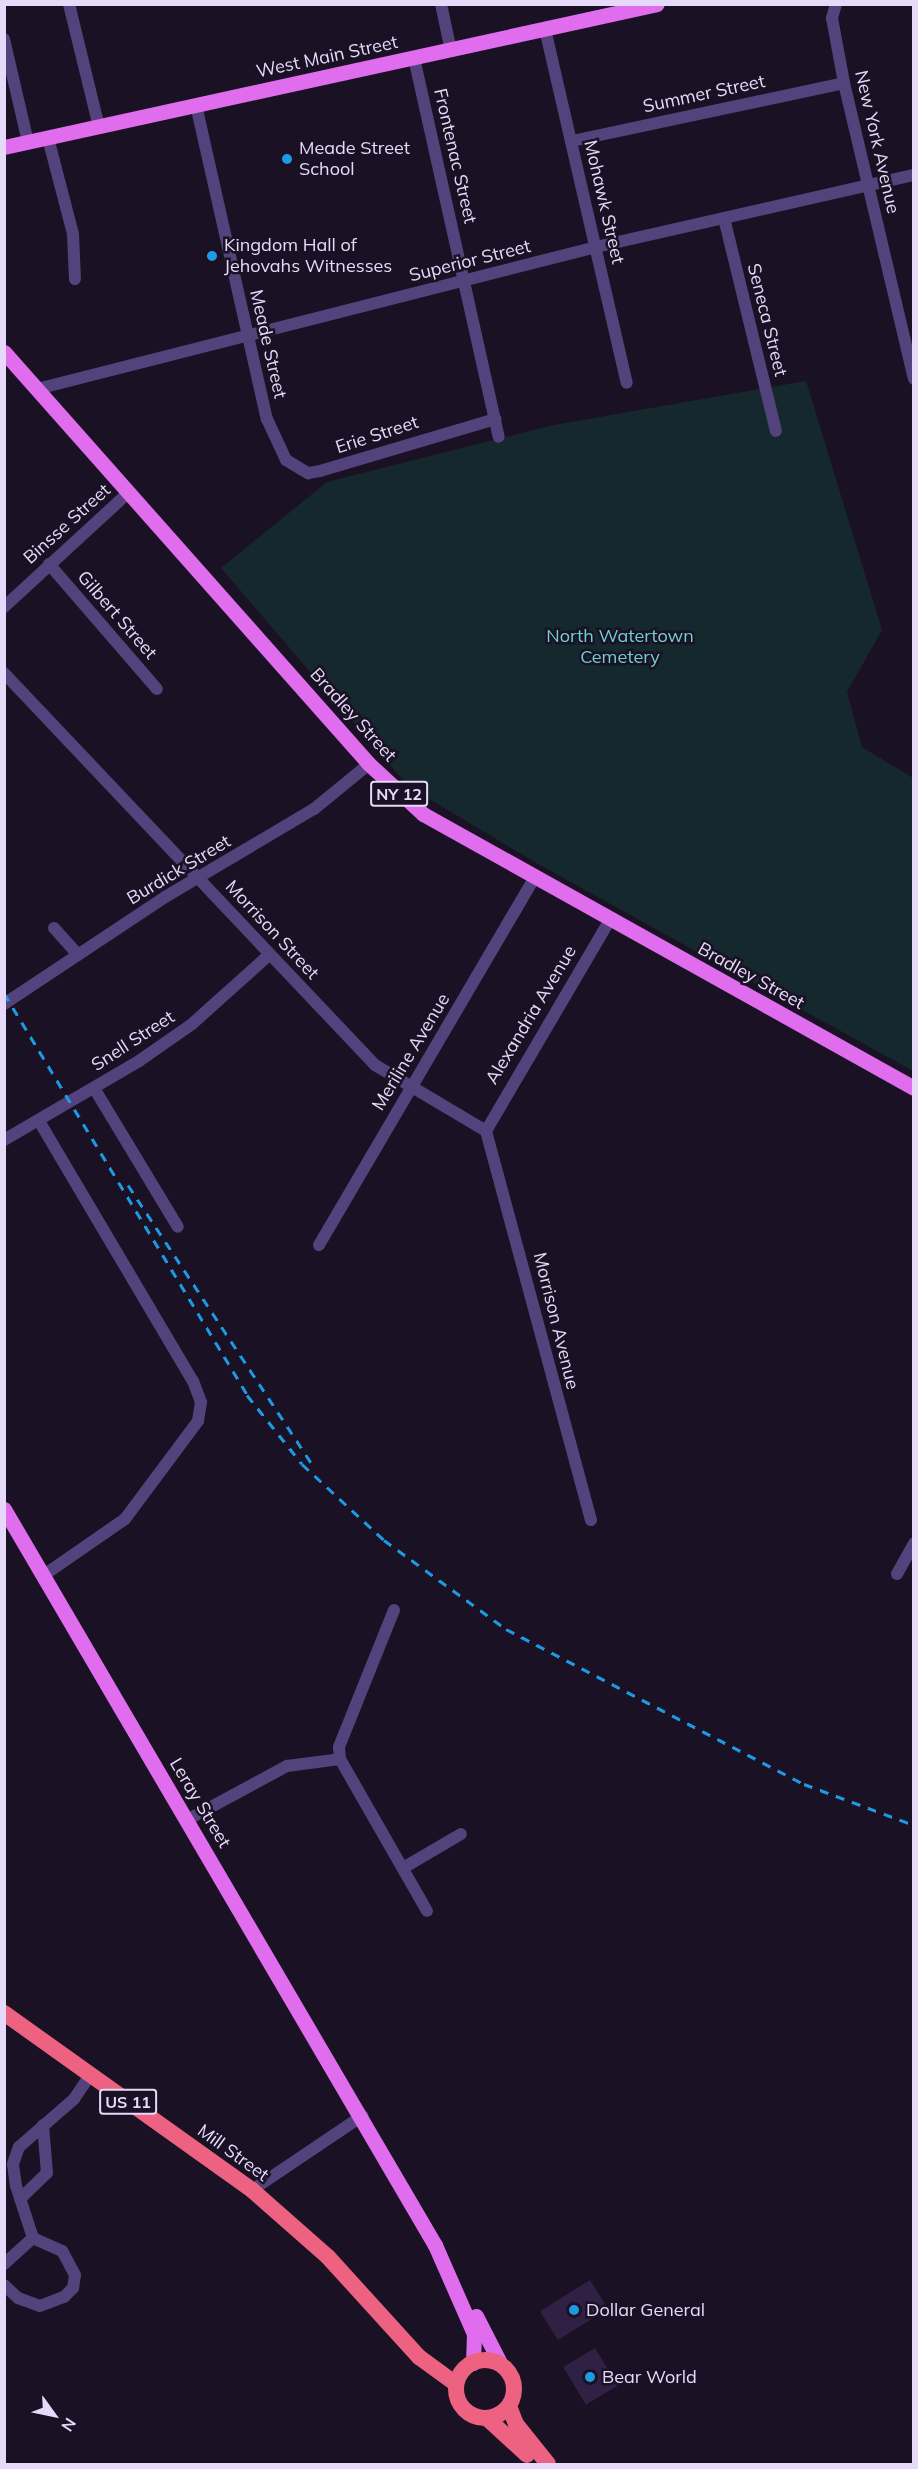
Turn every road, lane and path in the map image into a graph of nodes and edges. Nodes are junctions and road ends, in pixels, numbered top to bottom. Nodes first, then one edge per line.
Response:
1 (69, 4) edge
2 (441, 4) edge
3 (657, 4) edge
4 (836, 4) edge
5 (545, 29) junction
6 (4, 39) edge
7 (451, 51) junction
8 (414, 58) junction
9 (844, 83) junction
10 (196, 105) junction
11 (99, 127) junction
12 (48, 138) junction
13 (572, 141) junction
14 (28, 142) junction
15 (4, 147) edge
16 (914, 175) edge
17 (870, 185) junction
18 (724, 218) junction
19 (596, 247) junction
20 (75, 279) dead end
21 (465, 280) junction
22 (247, 336) junction
23 (4, 352) edge
24 (914, 379) edge
25 (627, 383) dead end
26 (37, 389) junction
27 (495, 419) junction
28 (776, 431) dead end
29 (499, 437) dead end
30 (279, 448) joint
31 (129, 492) junction
32 (49, 564) junction
33 (4, 607) edge
34 (4, 673) edge
35 (157, 689) dead end
36 (369, 764) junction
37 (197, 877) junction
38 (534, 878) junction
39 (610, 920) junction
40 (54, 928) dead end
41 (78, 955) junction
42 (269, 955) junction
43 (4, 1004) edge
44 (94, 1088) junction
45 (914, 1088) edge
46 (411, 1089) junction
47 (39, 1121) junction
48 (486, 1131) junction
49 (4, 1140) edge
50 (178, 1227) dead end
51 (319, 1245) dead end
52 (4, 1509) edge
53 (591, 1520) dead end
54 (914, 1543) edge
55 (897, 1574) dead end
56 (44, 1575) junction
57 (394, 1610) dead end
58 (340, 1759) junction
59 (187, 1820) junction
60 (461, 1834) dead end
61 (403, 1868) junction
62 (427, 1911) dead end
63 (4, 2013) edge
64 (90, 2074) junction
65 (362, 2116) junction
66 (43, 2125) junction
67 (252, 2190) junction
68 (20, 2199) junction
69 (33, 2238) junction
70 (435, 2245) junction
71 (4, 2265) edge
72 (4, 2285) edge
73 (500, 2364) junction
74 (464, 2373) junction
75 (509, 2406) junction
76 (488, 2419) junction
77 (535, 2464) edge
78 (548, 2464) edge

1 - 11 street
2 - 7 street
3 - 5 main road, West Main Street
4 - 9 street, New York Avenue
5 - 7 main road, West Main Street
5 - 13 street, Mohawk Street
6 - 14 street
7 - 8 main road, West Main Street
8 - 10 main road, West Main Street
8 - 21 street, Frontenac Street
9 - 13 street, Summer Street
9 - 17 street, New York Avenue
10 - 11 main road, West Main Street
10 - 22 street, Meade Street
11 - 12 main road, West Main Street
12 - 14 main road, West Main Street
12 - 20 street
13 - 19 street, Mohawk Street
14 - 15 main road, West Main Street
16 - 17 street, Superior Street
17 - 18 street, Superior Street
17 - 24 street, New York Avenue
18 - 19 street, Superior Street
18 - 28 street, Seneca Street
19 - 21 street, Superior Street
19 - 25 street, Mohawk Street
21 - 22 street, Superior Street
21 - 27 street, Frontenac Street
22 - 26 street, Superior Street
22 - 30 street, Meade Street
23 - 26 main road, Bradley Street / NY 12
26 - 31 main road, Bradley Street / NY 12
27 - 29 street, Frontenac Street
27 - 30 street, Erie Street
31 - 32 street, Binsse Street
31 - 36 main road, Bradley Street / NY 12
32 - 33 street, Binsse Street
32 - 35 street, Gilbert Street
34 - 37 street, Morrison Street
36 - 37 street, Burdick Street
36 - 38 main road, Bradley Street / NY 12
37 - 41 street, Burdick Street
37 - 42 street, Morrison Street
38 - 39 main road, Bradley Street / NY 12
38 - 46 street, Meriline Avenue
39 - 45 main road, Bradley Street / NY 12
39 - 48 street, Alexandria Avenue
40 - 41 street
41 - 43 street, Burdick Street
42 - 44 street, Snell Street
42 - 46 street, Morrison Street
44 - 47 street, Snell Street
44 - 50 street
46 - 48 street, Morrison Street
46 - 51 street, Meriline Avenue
47 - 49 street, Snell Street
47 - 56 street
48 - 53 street, Morrison Avenue
52 - 56 main road, Leray Street
54 - 55 street
56 - 59 main road, Leray Street
57 - 58 street
58 - 59 street
58 - 61 street
59 - 65 main road, Leray Street
60 - 61 street
61 - 62 street
63 - 64 highway, Mill Street / US 11
64 - 66 street
64 - 67 highway, Mill Street / US 11
65 - 67 street
65 - 70 main road, Leray Street
66 - 68 street
66 - 68 street
67 - 74 highway, Mill Street / US 11
68 - 69 street
69 - 71 street
69 - 72 street
70 - 73 main road
70 - 74 main road
73 - 74 highway
73 - 75 highway
74 - 76 highway
75 - 76 highway
75 - 78 highway
76 - 77 highway

